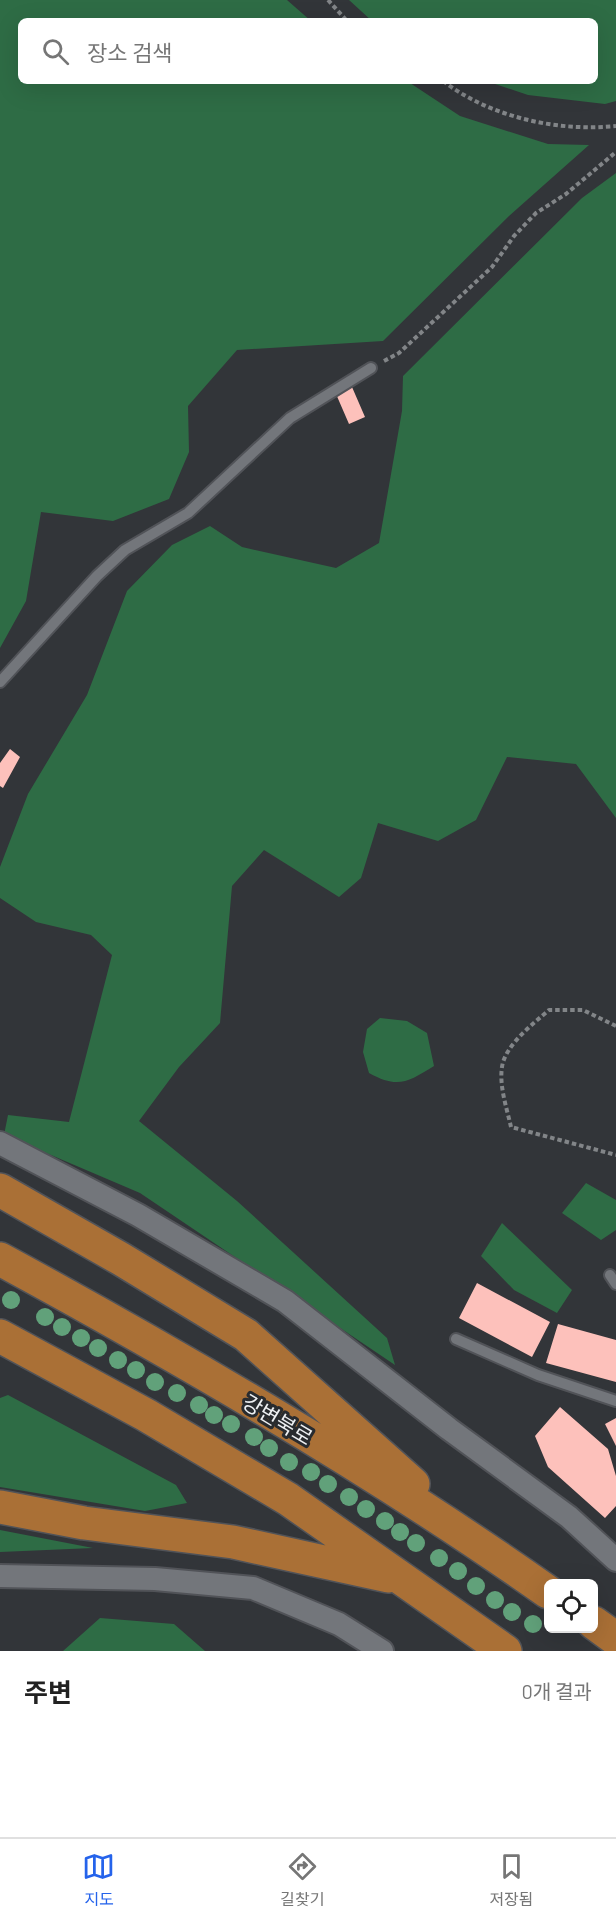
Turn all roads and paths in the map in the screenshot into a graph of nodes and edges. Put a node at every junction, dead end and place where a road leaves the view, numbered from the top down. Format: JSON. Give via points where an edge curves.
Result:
{"nodes":[{"id":1,"x":328,"y":0,"type":"edge"},
{"id":2,"x":344,"y":18,"type":"edge"},
{"id":3,"x":446,"y":84,"type":"edge"},
{"id":4,"x":616,"y":126,"type":"edge"},
{"id":5,"x":616,"y":152,"type":"edge"},
{"id":6,"x":371,"y":368,"type":"joint"},
{"id":7,"x":0,"y":682,"type":"edge"},
{"id":8,"x":616,"y":1026,"type":"edge"},
{"id":9,"x":0,"y":1143,"type":"edge"},
{"id":10,"x":616,"y":1155,"type":"edge"},
{"id":11,"x":0,"y":1190,"type":"edge"},
{"id":12,"x":0,"y":1259,"type":"edge"},
{"id":13,"x":0,"y":1335,"type":"edge"},
{"id":14,"x":456,"y":1339,"type":"dead end"},
{"id":15,"x":616,"y":1401,"type":"edge"},
{"id":16,"x":0,"y":1507,"type":"edge"},
{"id":17,"x":482,"y":1545,"type":"junction"},
{"id":18,"x":616,"y":1560,"type":"edge"},
{"id":19,"x":0,"y":1576,"type":"edge"},
{"id":20,"x":402,"y":1579,"type":"junction"},
{"id":21,"x":544,"y":1588,"type":"edge"},
{"id":22,"x":598,"y":1626,"type":"edge"},
{"id":23,"x":616,"y":1639,"type":"edge"},
{"id":24,"x":381,"y":1651,"type":"edge"},
{"id":25,"x":505,"y":1651,"type":"edge"}],
"edges":[{"from":1,"to":2,"type":"path"},
{"from":3,"to":4,"type":"path","via":[[467,99],[526,119],[585,129]]},
{"from":5,"to":6,"type":"path","via":[[566,194],[536,213],[492,267],[399,353]]},
{"from":6,"to":7,"type":"lane","via":[[291,418],[188,513],[125,550]]},
{"from":8,"to":10,"type":"path","via":[[583,1010],[549,1010],[519,1036],[502,1066],[511,1127]]},
{"from":9,"to":18,"type":"street","via":[[138,1215],[285,1301],[569,1517]]},
{"from":11,"to":17,"type":"highway","via":[[246,1335]]},
{"from":12,"to":17,"type":"highway","name":"강변북로","via":[[186,1363]]},
{"from":13,"to":20,"type":"highway","via":[[288,1498]]},
{"from":14,"to":15,"type":"lane","via":[[538,1375]]},
{"from":16,"to":20,"type":"highway","via":[[84,1523],[233,1542]]},
{"from":17,"to":21,"type":"highway","name":"강변북로"},
{"from":19,"to":24,"type":"street","via":[[155,1579],[253,1588],[339,1624]]},
{"from":20,"to":25,"type":"highway"},
{"from":22,"to":23,"type":"highway"}]}
